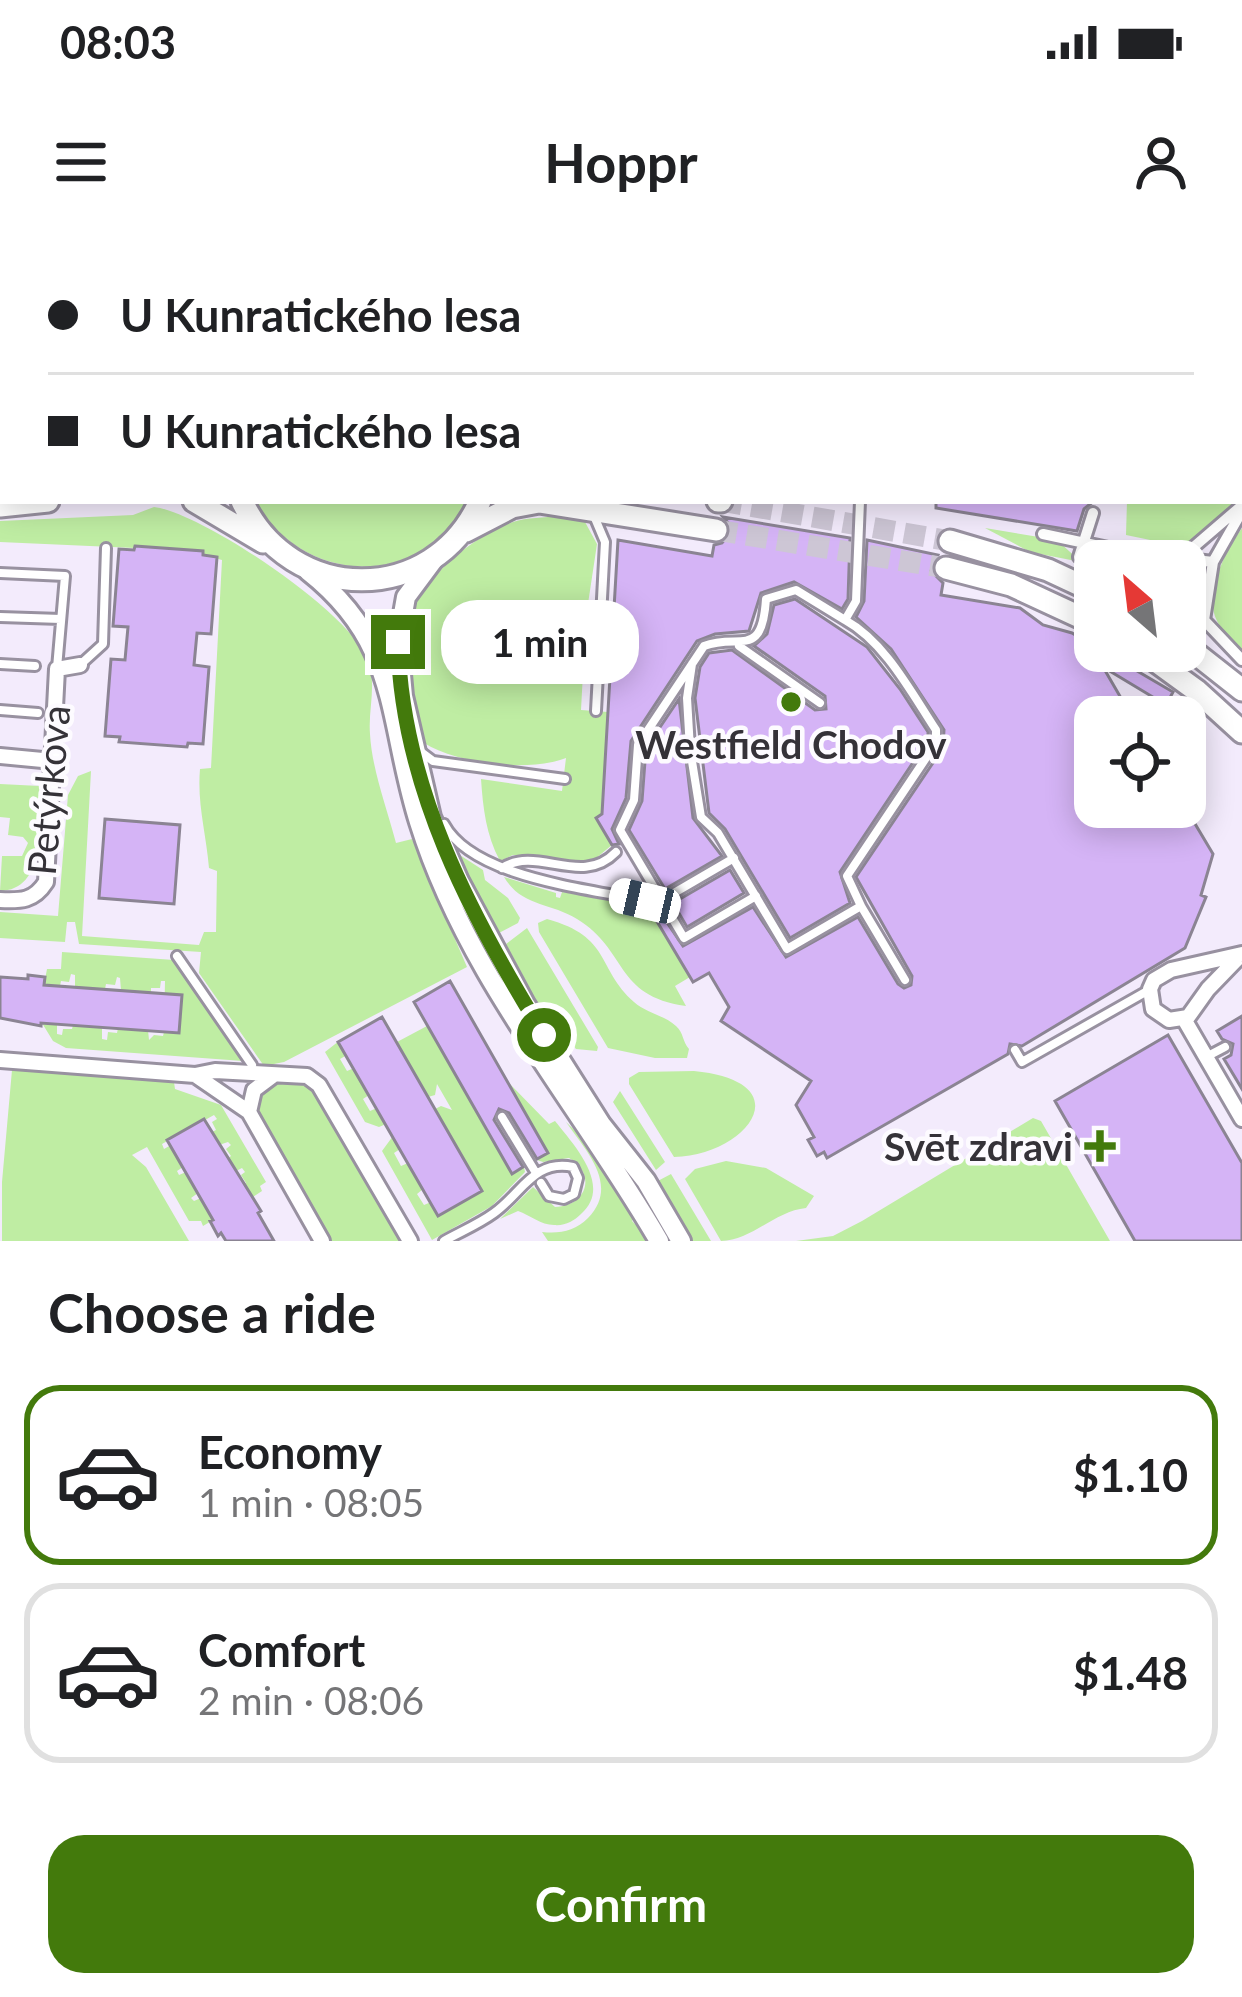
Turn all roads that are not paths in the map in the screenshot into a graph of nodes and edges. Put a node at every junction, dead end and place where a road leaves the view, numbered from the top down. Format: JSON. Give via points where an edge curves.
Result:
{"nodes":[{"id":1,"x":199,"y":504,"type":"edge"},
{"id":2,"x":244,"y":504,"type":"edge"},
{"id":3,"x":478,"y":504,"type":"edge"},
{"id":4,"x":528,"y":504,"type":"edge"},
{"id":5,"x":557,"y":504,"type":"edge"},
{"id":6,"x":860,"y":504,"type":"edge"},
{"id":7,"x":592,"y":508,"type":"junction"},
{"id":8,"x":1242,"y":508,"type":"edge"},
{"id":9,"x":1093,"y":514,"type":"dead end"},
{"id":10,"x":716,"y":530,"type":"tunnel mouth"},
{"id":11,"x":1043,"y":533,"type":"dead end"},
{"id":12,"x":1075,"y":540,"type":"edge"},
{"id":13,"x":1085,"y":540,"type":"edge"},
{"id":14,"x":1203,"y":540,"type":"edge"},
{"id":15,"x":950,"y":541,"type":"tunnel mouth"},
{"id":16,"x":447,"y":547,"type":"junction"},
{"id":17,"x":106,"y":548,"type":"dead end"},
{"id":18,"x":1206,"y":561,"type":"edge"},
{"id":19,"x":294,"y":562,"type":"junction"},
{"id":20,"x":1213,"y":562,"type":"junction"},
{"id":21,"x":946,"y":568,"type":"tunnel mouth"},
{"id":22,"x":0,"y":573,"type":"edge"},
{"id":23,"x":1074,"y":582,"type":"edge"},
{"id":24,"x":1206,"y":587,"type":"edge"},
{"id":25,"x":1074,"y":614,"type":"edge"},
{"id":26,"x":0,"y":617,"type":"edge"},
{"id":27,"x":61,"y":619,"type":"junction"},
{"id":28,"x":845,"y":620,"type":"junction"},
{"id":29,"x":1206,"y":638,"type":"edge"},
{"id":30,"x":738,"y":645,"type":"junction"},
{"id":31,"x":1206,"y":645,"type":"edge"},
{"id":32,"x":1242,"y":660,"type":"edge"},
{"id":33,"x":0,"y":664,"type":"edge"},
{"id":34,"x":692,"y":664,"type":"junction"},
{"id":35,"x":80,"y":665,"type":"joint"},
{"id":36,"x":35,"y":666,"type":"dead end"},
{"id":37,"x":57,"y":669,"type":"junction"},
{"id":38,"x":1171,"y":672,"type":"edge"},
{"id":39,"x":1242,"y":690,"type":"edge"},
{"id":40,"x":820,"y":703,"type":"dead end"},
{"id":41,"x":0,"y":710,"type":"edge"},
{"id":42,"x":596,"y":711,"type":"dead end"},
{"id":43,"x":38,"y":713,"type":"dead end"},
{"id":44,"x":1242,"y":732,"type":"edge"},
{"id":45,"x":413,"y":738,"type":"junction"},
{"id":46,"x":0,"y":755,"type":"edge"},
{"id":47,"x":53,"y":760,"type":"junction"},
{"id":48,"x":566,"y":779,"type":"dead end"},
{"id":49,"x":616,"y":852,"type":"dead end"},
{"id":50,"x":734,"y":858,"type":"junction"},
{"id":51,"x":502,"y":868,"type":"junction"},
{"id":52,"x":756,"y":896,"type":"junction"},
{"id":53,"x":0,"y":900,"type":"edge"},
{"id":54,"x":662,"y":900,"type":"junction"},
{"id":55,"x":645,"y":901,"type":"dead end"},
{"id":56,"x":860,"y":906,"type":"junction"},
{"id":57,"x":1241,"y":955,"type":"edge"},
{"id":58,"x":177,"y":956,"type":"dead end"},
{"id":59,"x":1181,"y":970,"type":"junction"},
{"id":60,"x":905,"y":980,"type":"dead end"},
{"id":61,"x":1150,"y":989,"type":"junction"},
{"id":62,"x":1200,"y":1001,"type":"junction"},
{"id":63,"x":1184,"y":1019,"type":"junction"},
{"id":64,"x":1225,"y":1047,"type":"dead end"},
{"id":65,"x":1015,"y":1050,"type":"dead end"},
{"id":66,"x":1206,"y":1058,"type":"junction"},
{"id":67,"x":0,"y":1060,"type":"edge"},
{"id":68,"x":252,"y":1066,"type":"dead end"},
{"id":69,"x":195,"y":1075,"type":"junction"},
{"id":70,"x":274,"y":1075,"type":"junction"},
{"id":71,"x":1239,"y":1108,"type":"edge"},
{"id":72,"x":249,"y":1112,"type":"junction"},
{"id":73,"x":502,"y":1117,"type":"dead end"},
{"id":74,"x":536,"y":1173,"type":"junction"},
{"id":75,"x":542,"y":1184,"type":"dead end"},
{"id":76,"x":322,"y":1241,"type":"edge"},
{"id":77,"x":410,"y":1241,"type":"edge"},
{"id":78,"x":444,"y":1241,"type":"edge"},
{"id":79,"x":659,"y":1241,"type":"edge"},
{"id":80,"x":681,"y":1241,"type":"edge"}],
"edges":[{"from":1,"to":19,"type":"main road"},
{"from":2,"to":19,"type":"main road"},
{"from":3,"to":16,"type":"main road"},
{"from":4,"to":16,"type":"main road"},
{"from":5,"to":7,"type":"main road"},
{"from":6,"to":28,"type":"lane","via":[[856,601]]},
{"from":7,"to":10,"type":"main road"},
{"from":7,"to":42,"type":"lane","via":[[605,542]]},
{"from":8,"to":14,"type":"street"},
{"from":8,"to":20,"type":"street"},
{"from":9,"to":13,"type":"street"},
{"from":11,"to":12,"type":"street"},
{"from":15,"to":23,"type":"main road"},
{"from":16,"to":19,"type":"main road","via":[[415,569],[370,580],[335,578]]},
{"from":16,"to":45,"type":"street","via":[[412,586],[400,617],[400,676]]},
{"from":17,"to":35,"type":"lane","via":[[103,644]]},
{"from":18,"to":20,"type":"street"},
{"from":19,"to":79,"type":"street","via":[[369,637],[444,886],[513,1014]]},
{"from":20,"to":24,"type":"street"},
{"from":21,"to":25,"type":"main road","via":[[1011,585]]},
{"from":22,"to":27,"type":"lane","via":[[65,576]]},
{"from":26,"to":27,"type":"lane"},
{"from":27,"to":37,"type":"lane"},
{"from":28,"to":30,"type":"lane","via":[[796,590],[766,599],[764,622]]},
{"from":28,"to":56,"type":"lane","via":[[871,639],[936,730],[936,743],[847,877]]},
{"from":29,"to":32,"type":"street"},
{"from":30,"to":34,"type":"lane","via":[[707,644]]},
{"from":30,"to":40,"type":"lane"},
{"from":31,"to":39,"type":"main road"},
{"from":33,"to":36,"type":"lane"},
{"from":34,"to":50,"type":"lane","via":[[687,698],[701,817]]},
{"from":34,"to":54,"type":"lane","via":[[638,745],[634,800],[620,826]]},
{"from":35,"to":37,"type":"street","name":"Petýrkova"},
{"from":37,"to":47,"type":"street","name":"Petýrkova"},
{"from":38,"to":44,"type":"main road"},
{"from":41,"to":43,"type":"lane"},
{"from":45,"to":48,"type":"lane","via":[[433,761]]},
{"from":45,"to":51,"type":"lane","via":[[452,837]]},
{"from":45,"to":80,"type":"street","via":[[437,833],[493,944],[563,1066]]},
{"from":46,"to":47,"type":"street"},
{"from":47,"to":53,"type":"street","name":"Petýrkova","via":[[46,882],[26,900]]},
{"from":49,"to":51,"type":"lane","via":[[584,868],[523,860]]},
{"from":50,"to":52,"type":"lane"},
{"from":50,"to":54,"type":"lane"},
{"from":51,"to":55,"type":"lane"},
{"from":52,"to":54,"type":"lane","via":[[684,938]]},
{"from":52,"to":56,"type":"lane","via":[[787,949]]},
{"from":56,"to":60,"type":"lane"},
{"from":57,"to":59,"type":"street"},
{"from":57,"to":62,"type":"street"},
{"from":58,"to":68,"type":"lane"},
{"from":59,"to":61,"type":"street","via":[[1162,974]]},
{"from":59,"to":62,"type":"street","via":[[1196,982]]},
{"from":61,"to":63,"type":"street","via":[[1160,1016]]},
{"from":61,"to":65,"type":"lane","via":[[1022,1062]]},
{"from":62,"to":63,"type":"street"},
{"from":63,"to":66,"type":"street"},
{"from":64,"to":66,"type":"lane"},
{"from":66,"to":71,"type":"street"},
{"from":67,"to":69,"type":"street"},
{"from":69,"to":70,"type":"street"},
{"from":69,"to":72,"type":"street"},
{"from":70,"to":72,"type":"street","via":[[254,1090]]},
{"from":70,"to":77,"type":"street","via":[[307,1076],[319,1085]]},
{"from":72,"to":76,"type":"street"},
{"from":73,"to":74,"type":"lane"},
{"from":74,"to":75,"type":"lane","via":[[554,1164],[573,1167],[578,1178],[564,1199]]},
{"from":74,"to":78,"type":"lane","via":[[495,1213]]}]}
